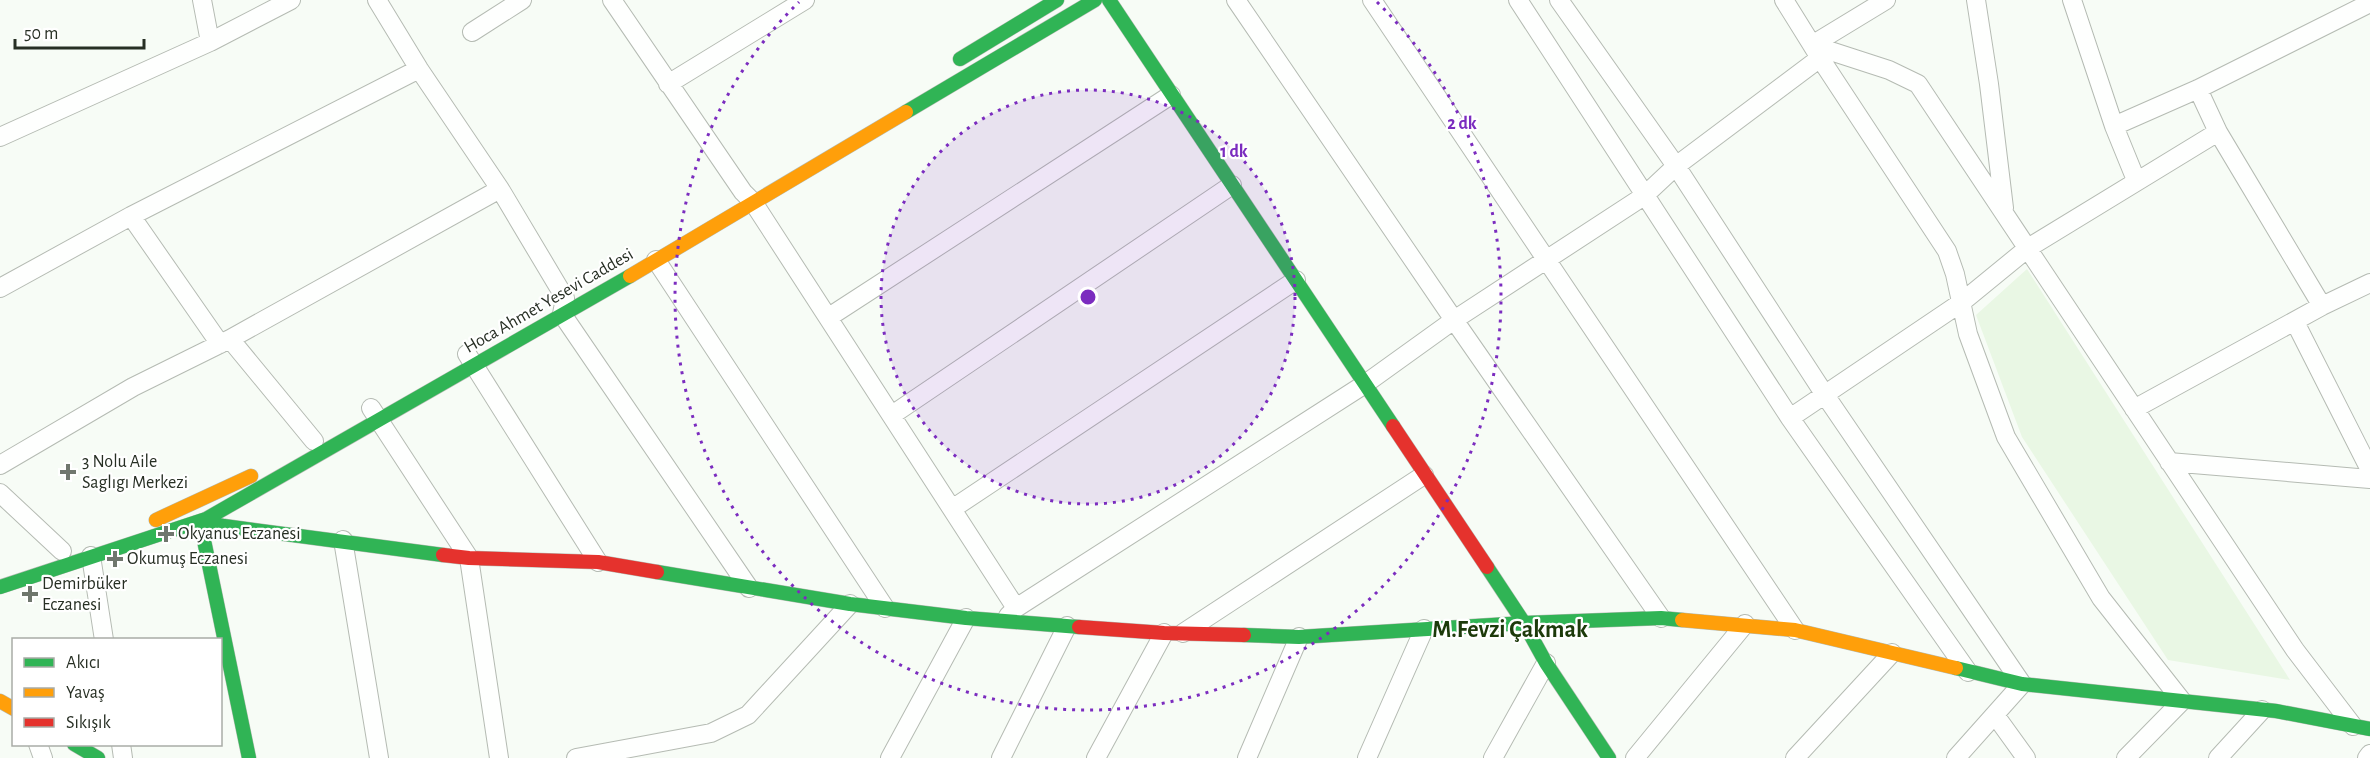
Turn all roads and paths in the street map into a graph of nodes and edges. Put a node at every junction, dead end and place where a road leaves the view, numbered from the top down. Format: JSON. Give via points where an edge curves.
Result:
{"nodes":[{"id":1,"x":202,"y":0,"type":"edge"},
{"id":2,"x":291,"y":0,"type":"edge"},
{"id":3,"x":377,"y":0,"type":"edge"},
{"id":4,"x":612,"y":0,"type":"edge"},
{"id":5,"x":805,"y":0,"type":"edge"},
{"id":6,"x":1057,"y":0,"type":"edge"},
{"id":7,"x":1095,"y":0,"type":"edge"},
{"id":8,"x":1109,"y":0,"type":"edge"},
{"id":9,"x":1236,"y":0,"type":"edge"},
{"id":10,"x":1372,"y":0,"type":"edge"},
{"id":11,"x":1518,"y":0,"type":"edge"},
{"id":12,"x":1559,"y":0,"type":"edge"},
{"id":13,"x":1784,"y":0,"type":"edge"},
{"id":14,"x":1886,"y":0,"type":"edge"},
{"id":15,"x":1976,"y":0,"type":"edge"},
{"id":16,"x":2072,"y":0,"type":"edge"},
{"id":17,"x":512,"y":3,"type":"edge"},
{"id":18,"x":2370,"y":3,"type":"edge"},
{"id":19,"x":1858,"y":6,"type":"edge"},
{"id":20,"x":472,"y":32,"type":"dead end"},
{"id":21,"x":210,"y":42,"type":"junction"},
{"id":22,"x":1816,"y":51,"type":"junction"},
{"id":23,"x":946,"y":68,"type":"dead end"},
{"id":24,"x":419,"y":69,"type":"junction"},
{"id":25,"x":668,"y":84,"type":"junction"},
{"id":26,"x":2198,"y":90,"type":"junction"},
{"id":27,"x":1171,"y":95,"type":"junction"},
{"id":28,"x":2114,"y":126,"type":"junction"},
{"id":29,"x":2218,"y":132,"type":"junction"},
{"id":30,"x":0,"y":137,"type":"edge"},
{"id":31,"x":1676,"y":166,"type":"junction"},
{"id":32,"x":2136,"y":180,"type":"junction"},
{"id":33,"x":1232,"y":185,"type":"junction"},
{"id":34,"x":500,"y":189,"type":"junction"},
{"id":35,"x":750,"y":194,"type":"junction"},
{"id":36,"x":1644,"y":196,"type":"junction"},
{"id":37,"x":2004,"y":213,"type":"junction"},
{"id":38,"x":131,"y":216,"type":"junction"},
{"id":39,"x":2028,"y":248,"type":"junction"},
{"id":40,"x":1547,"y":259,"type":"junction"},
{"id":41,"x":656,"y":260,"type":"junction"},
{"id":42,"x":1296,"y":280,"type":"junction"},
{"id":43,"x":2370,"y":284,"type":"edge"},
{"id":44,"x":0,"y":288,"type":"edge"},
{"id":45,"x":1962,"y":302,"type":"junction"},
{"id":46,"x":564,"y":306,"type":"junction"},
{"id":47,"x":2322,"y":306,"type":"junction"},
{"id":48,"x":829,"y":316,"type":"junction"},
{"id":49,"x":1454,"y":320,"type":"junction"},
{"id":50,"x":2295,"y":322,"type":"junction"},
{"id":51,"x":225,"y":342,"type":"junction"},
{"id":52,"x":471,"y":359,"type":"junction"},
{"id":53,"x":1365,"y":384,"type":"junction"},
{"id":54,"x":1825,"y":394,"type":"junction"},
{"id":55,"x":2134,"y":409,"type":"junction"},
{"id":56,"x":370,"y":414,"type":"junction"},
{"id":57,"x":892,"y":415,"type":"junction"},
{"id":58,"x":1790,"y":418,"type":"junction"},
{"id":59,"x":319,"y":438,"type":"joint"},
{"id":60,"x":2169,"y":462,"type":"junction"},
{"id":61,"x":0,"y":465,"type":"edge"},
{"id":62,"x":2370,"y":471,"type":"edge"},
{"id":63,"x":1424,"y":475,"type":"junction"},
{"id":64,"x":2370,"y":479,"type":"edge"},
{"id":65,"x":0,"y":493,"type":"edge"},
{"id":66,"x":952,"y":509,"type":"junction"},
{"id":67,"x":200,"y":521,"type":"junction"},
{"id":68,"x":145,"y":523,"type":"dead end"},
{"id":69,"x":344,"y":540,"type":"junction"},
{"id":70,"x":75,"y":549,"type":"junction"},
{"id":71,"x":469,"y":558,"type":"junction"},
{"id":72,"x":598,"y":562,"type":"junction"},
{"id":73,"x":0,"y":587,"type":"edge"},
{"id":74,"x":749,"y":588,"type":"junction"},
{"id":75,"x":850,"y":604,"type":"junction"},
{"id":76,"x":885,"y":608,"type":"junction"},
{"id":77,"x":1016,"y":608,"type":"junction"},
{"id":78,"x":966,"y":618,"type":"junction"},
{"id":79,"x":1661,"y":618,"type":"junction"},
{"id":80,"x":1002,"y":621,"type":"junction"},
{"id":81,"x":1524,"y":623,"type":"junction"},
{"id":82,"x":1745,"y":624,"type":"junction"},
{"id":83,"x":1066,"y":626,"type":"junction"},
{"id":84,"x":1424,"y":629,"type":"junction"},
{"id":85,"x":1795,"y":630,"type":"junction"},
{"id":86,"x":1164,"y":633,"type":"junction"},
{"id":87,"x":1184,"y":633,"type":"junction"},
{"id":88,"x":1299,"y":637,"type":"junction"},
{"id":89,"x":104,"y":638,"type":"edge"},
{"id":90,"x":1892,"y":653,"type":"junction"},
{"id":91,"x":1546,"y":663,"type":"junction"},
{"id":92,"x":1968,"y":672,"type":"junction"},
{"id":93,"x":2022,"y":684,"type":"junction"},
{"id":94,"x":2182,"y":701,"type":"junction"},
{"id":95,"x":2262,"y":710,"type":"junction"},
{"id":96,"x":1995,"y":715,"type":"junction"},
{"id":97,"x":2361,"y":728,"type":"edge"},
{"id":98,"x":77,"y":746,"type":"edge"},
{"id":99,"x":2370,"y":754,"type":"edge"},
{"id":100,"x":98,"y":758,"type":"edge"},
{"id":101,"x":249,"y":758,"type":"edge"},
{"id":102,"x":379,"y":758,"type":"edge"},
{"id":103,"x":499,"y":758,"type":"edge"},
{"id":104,"x":576,"y":758,"type":"edge"},
{"id":105,"x":890,"y":758,"type":"edge"},
{"id":106,"x":1001,"y":758,"type":"edge"},
{"id":107,"x":1096,"y":758,"type":"edge"},
{"id":108,"x":1247,"y":758,"type":"edge"},
{"id":109,"x":1367,"y":758,"type":"edge"},
{"id":110,"x":1493,"y":758,"type":"edge"},
{"id":111,"x":1609,"y":758,"type":"edge"},
{"id":112,"x":1635,"y":758,"type":"edge"},
{"id":113,"x":1795,"y":758,"type":"edge"},
{"id":114,"x":1956,"y":758,"type":"edge"},
{"id":115,"x":2026,"y":758,"type":"edge"},
{"id":116,"x":2126,"y":758,"type":"edge"},
{"id":117,"x":2218,"y":758,"type":"edge"},
{"id":118,"x":2367,"y":758,"type":"edge"}],
"edges":[{"from":1,"to":21,"type":"street"},
{"from":2,"to":21,"type":"street"},
{"from":3,"to":24,"type":"street"},
{"from":4,"to":25,"type":"street"},
{"from":5,"to":25,"type":"street"},
{"from":6,"to":23,"type":"street"},
{"from":7,"to":35,"type":"street","name":"Hoca Ahmet Yesevi Caddesi"},
{"from":8,"to":27,"type":"street"},
{"from":9,"to":49,"type":"street"},
{"from":10,"to":40,"type":"street"},
{"from":11,"to":36,"type":"street"},
{"from":12,"to":31,"type":"street"},
{"from":13,"to":22,"type":"street"},
{"from":14,"to":19,"type":"street"},
{"from":15,"to":37,"type":"street"},
{"from":16,"to":28,"type":"street"},
{"from":17,"to":20,"type":"street"},
{"from":18,"to":26,"type":"street"},
{"from":19,"to":22,"type":"street"},
{"from":21,"to":30,"type":"street"},
{"from":22,"to":31,"type":"street"},
{"from":22,"to":37,"type":"street","via":[[1889,70],[1918,84]]},
{"from":22,"to":45,"type":"street","via":[[1947,251]]},
{"from":24,"to":34,"type":"street"},
{"from":24,"to":38,"type":"street"},
{"from":25,"to":35,"type":"street"},
{"from":26,"to":28,"type":"street"},
{"from":26,"to":29,"type":"street"},
{"from":27,"to":33,"type":"street"},
{"from":27,"to":48,"type":"street"},
{"from":28,"to":32,"type":"street"},
{"from":29,"to":32,"type":"street"},
{"from":29,"to":47,"type":"street"},
{"from":31,"to":36,"type":"street"},
{"from":31,"to":54,"type":"street"},
{"from":32,"to":39,"type":"street"},
{"from":33,"to":42,"type":"street"},
{"from":33,"to":57,"type":"street"},
{"from":34,"to":46,"type":"street"},
{"from":34,"to":51,"type":"street"},
{"from":35,"to":41,"type":"street","name":"Hoca Ahmet Yesevi Caddesi"},
{"from":35,"to":46,"type":"street","name":"Hoca Ahmet Yesevi Caddesi","via":[[681,232]]},
{"from":35,"to":48,"type":"street"},
{"from":36,"to":40,"type":"street"},
{"from":36,"to":58,"type":"street"},
{"from":37,"to":39,"type":"street"},
{"from":38,"to":44,"type":"street"},
{"from":38,"to":51,"type":"street"},
{"from":39,"to":45,"type":"street"},
{"from":39,"to":55,"type":"street"},
{"from":40,"to":49,"type":"street"},
{"from":40,"to":85,"type":"street"},
{"from":41,"to":46,"type":"street","name":"Hoca Ahmet Yesevi Caddesi"},
{"from":41,"to":76,"type":"street"},
{"from":42,"to":53,"type":"street"},
{"from":42,"to":66,"type":"street"},
{"from":43,"to":47,"type":"street"},
{"from":45,"to":54,"type":"street"},
{"from":45,"to":94,"type":"street","via":[[1968,334],[2006,437],[2101,598]]},
{"from":46,"to":52,"type":"street","name":"Hoca Ahmet Yesevi Caddesi"},
{"from":46,"to":74,"type":"street"},
{"from":47,"to":50,"type":"street"},
{"from":48,"to":57,"type":"street"},
{"from":49,"to":53,"type":"street"},
{"from":49,"to":79,"type":"street"},
{"from":50,"to":55,"type":"street"},
{"from":50,"to":62,"type":"street"},
{"from":51,"to":59,"type":"street"},
{"from":51,"to":61,"type":"street","via":[[133,387]]},
{"from":52,"to":56,"type":"street","name":"Hoca Ahmet Yesevi Caddesi"},
{"from":52,"to":72,"type":"street"},
{"from":53,"to":63,"type":"street"},
{"from":53,"to":77,"type":"street"},
{"from":54,"to":58,"type":"street"},
{"from":54,"to":93,"type":"street"},
{"from":55,"to":60,"type":"street"},
{"from":56,"to":67,"type":"street","name":"Hoca Ahmet Yesevi Caddesi"},
{"from":56,"to":71,"type":"street"},
{"from":57,"to":66,"type":"street"},
{"from":58,"to":92,"type":"street"},
{"from":59,"to":68,"type":"street","via":[[266,468]]},
{"from":60,"to":64,"type":"street"},
{"from":60,"to":97,"type":"street","via":[[2295,650]]},
{"from":63,"to":81,"type":"street"},
{"from":63,"to":87,"type":"street"},
{"from":65,"to":70,"type":"street"},
{"from":66,"to":77,"type":"street"},
{"from":67,"to":69,"type":"street"},
{"from":67,"to":70,"type":"street","name":"Hoca Ahmet Yesevi Caddesi"},
{"from":67,"to":101,"type":"street"},
{"from":69,"to":71,"type":"street"},
{"from":69,"to":102,"type":"street"},
{"from":70,"to":73,"type":"street","name":"Hoca Ahmet Yesevi Caddesi"},
{"from":70,"to":89,"type":"street"},
{"from":71,"to":72,"type":"street"},
{"from":71,"to":103,"type":"street"},
{"from":72,"to":74,"type":"street"},
{"from":74,"to":75,"type":"street"},
{"from":75,"to":76,"type":"street"},
{"from":75,"to":104,"type":"street","via":[[748,716],[711,733]]},
{"from":76,"to":78,"type":"street"},
{"from":77,"to":80,"type":"street"},
{"from":78,"to":80,"type":"street"},
{"from":78,"to":105,"type":"street"},
{"from":79,"to":81,"type":"street"},
{"from":79,"to":82,"type":"street"},
{"from":80,"to":83,"type":"street"},
{"from":81,"to":84,"type":"street"},
{"from":81,"to":91,"type":"street"},
{"from":82,"to":85,"type":"street"},
{"from":82,"to":112,"type":"street"},
{"from":83,"to":86,"type":"street"},
{"from":83,"to":106,"type":"street"},
{"from":84,"to":88,"type":"street"},
{"from":84,"to":109,"type":"street"},
{"from":85,"to":90,"type":"street"},
{"from":86,"to":87,"type":"street"},
{"from":86,"to":107,"type":"street"},
{"from":87,"to":88,"type":"street"},
{"from":88,"to":108,"type":"street"},
{"from":90,"to":92,"type":"street"},
{"from":90,"to":113,"type":"street"},
{"from":91,"to":110,"type":"street"},
{"from":91,"to":111,"type":"street"},
{"from":92,"to":93,"type":"street"},
{"from":93,"to":94,"type":"street"},
{"from":93,"to":96,"type":"street"},
{"from":94,"to":95,"type":"street"},
{"from":94,"to":116,"type":"street"},
{"from":95,"to":97,"type":"street"},
{"from":95,"to":117,"type":"street"},
{"from":96,"to":114,"type":"street"},
{"from":96,"to":115,"type":"street"},
{"from":98,"to":100,"type":"street"},
{"from":99,"to":118,"type":"street"}]}
